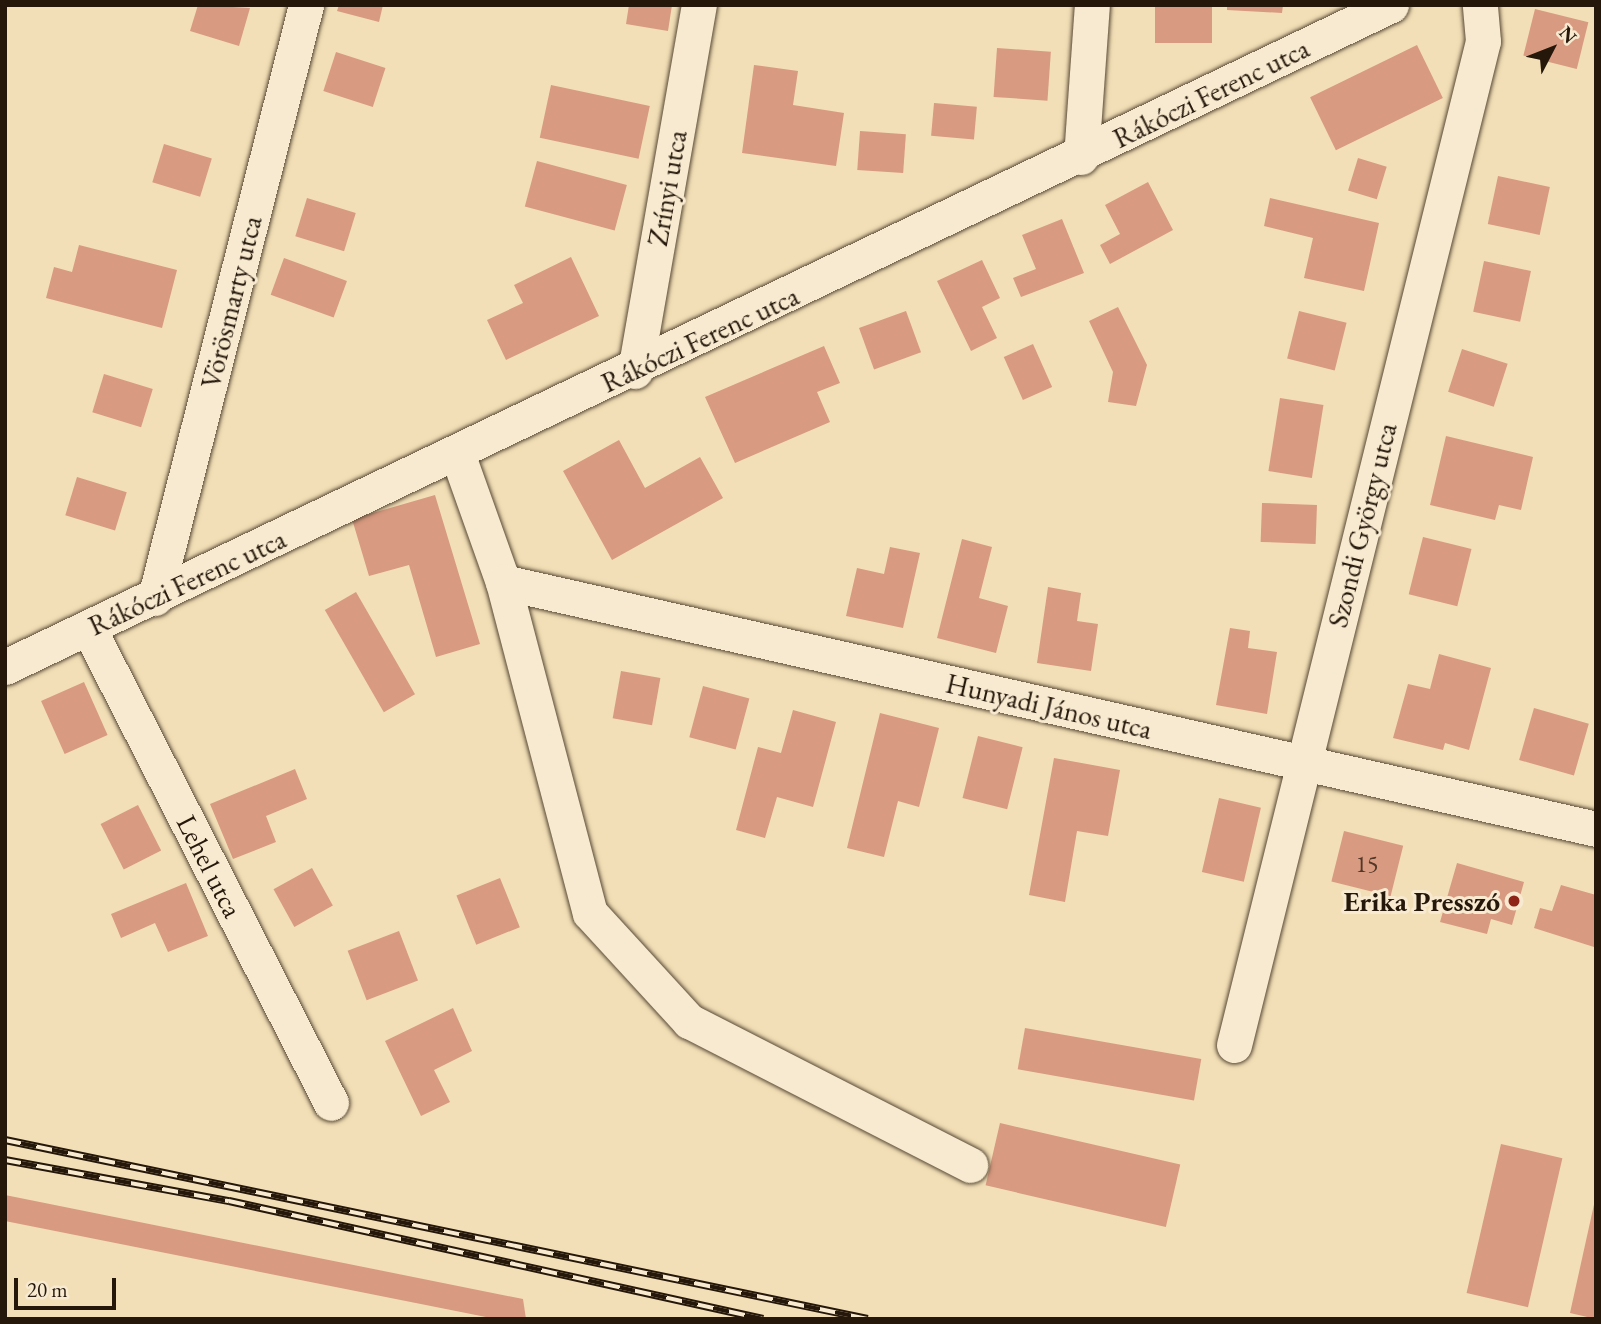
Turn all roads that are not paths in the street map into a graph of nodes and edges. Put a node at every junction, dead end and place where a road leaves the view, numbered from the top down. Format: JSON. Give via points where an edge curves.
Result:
{"nodes":[{"id":1,"x":306,"y":5,"type":"edge"},
{"id":2,"x":699,"y":5,"type":"edge"},
{"id":3,"x":1092,"y":5,"type":"edge"},
{"id":4,"x":1391,"y":5,"type":"edge"},
{"id":5,"x":1480,"y":5,"type":"edge"},
{"id":6,"x":1081,"y":157,"type":"junction"},
{"id":7,"x":635,"y":371,"type":"junction"},
{"id":8,"x":457,"y":453,"type":"junction"},
{"id":9,"x":503,"y":582,"type":"junction"},
{"id":10,"x":155,"y":598,"type":"junction"},
{"id":11,"x":89,"y":629,"type":"junction"},
{"id":12,"x":5,"y":667,"type":"edge"},
{"id":13,"x":1302,"y":763,"type":"junction"},
{"id":14,"x":1596,"y":829,"type":"edge"},
{"id":15,"x":1234,"y":1045,"type":"dead end"},
{"id":16,"x":331,"y":1103,"type":"dead end"},
{"id":17,"x":970,"y":1165,"type":"dead end"}],
"edges":[{"from":1,"to":10,"type":"street","name":"Vörösmarty utca"},
{"from":2,"to":7,"type":"street","name":"Zrínyi utca"},
{"from":3,"to":6,"type":"street"},
{"from":4,"to":6,"type":"street","name":"Rákóczi Ferenc utca"},
{"from":5,"to":13,"type":"street","name":"Szondi György utca","via":[[1483,41]]},
{"from":6,"to":7,"type":"street","name":"Rákóczi Ferenc utca"},
{"from":7,"to":8,"type":"street","name":"Rákóczi Ferenc utca"},
{"from":8,"to":9,"type":"street"},
{"from":8,"to":10,"type":"street","name":"Rákóczi Ferenc utca"},
{"from":9,"to":13,"type":"street","name":"Hunyadi János utca"},
{"from":9,"to":17,"type":"street","via":[[590,913],[689,1021]]},
{"from":10,"to":11,"type":"street","name":"Rákóczi Ferenc utca"},
{"from":11,"to":12,"type":"street","name":"Rákóczi Ferenc utca"},
{"from":11,"to":16,"type":"street","name":"Lehel utca"},
{"from":13,"to":14,"type":"street","name":"Hunyadi János utca"},
{"from":13,"to":15,"type":"street","name":"Szondi György utca"}]}
